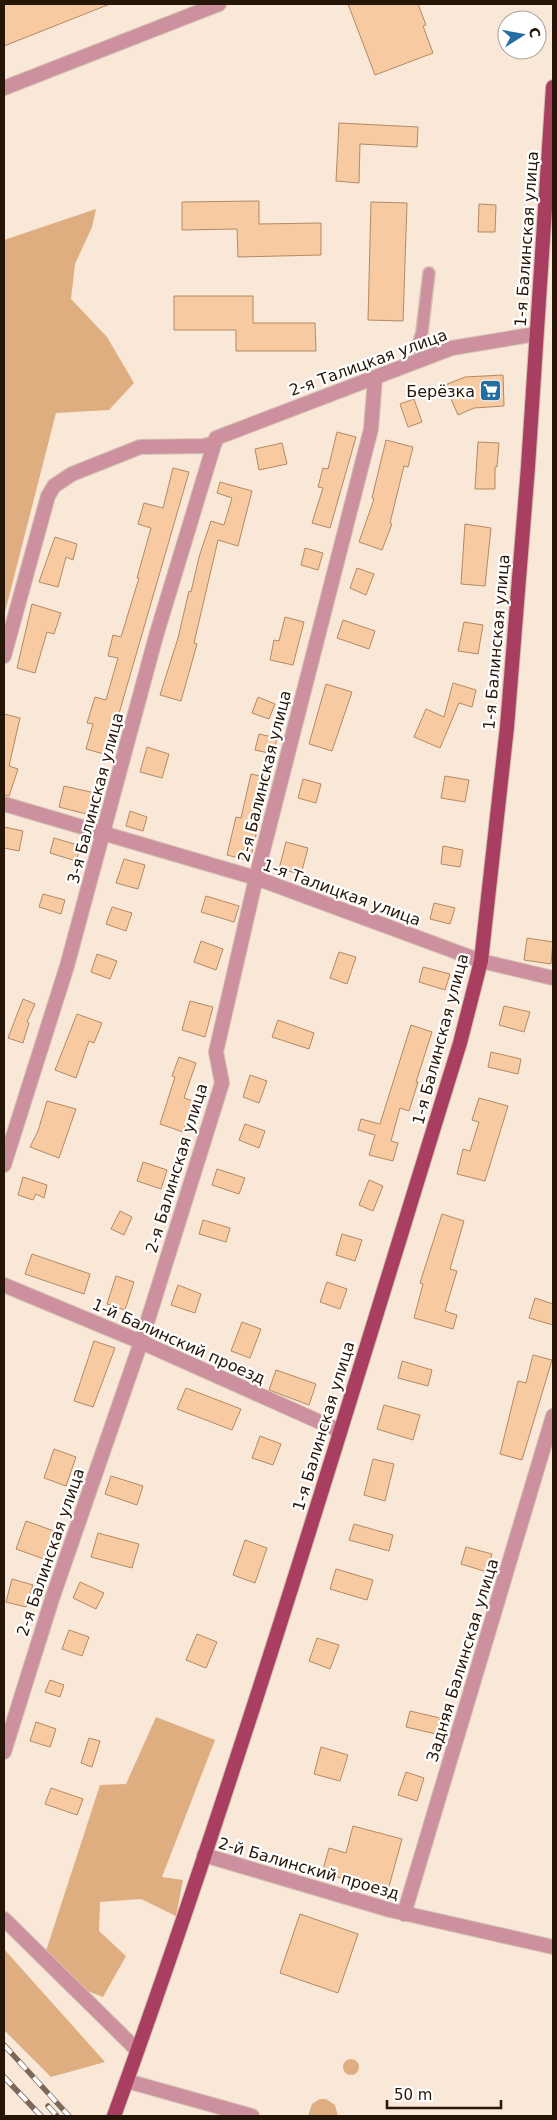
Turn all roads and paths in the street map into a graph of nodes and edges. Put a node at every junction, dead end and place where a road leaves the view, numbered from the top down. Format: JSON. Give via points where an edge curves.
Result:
{"nodes":[{"id":1,"x":219,"y":4,"type":"edge"},
{"id":2,"x":553,"y":87,"type":"edge"},
{"id":3,"x":4,"y":88,"type":"edge"},
{"id":4,"x":552,"y":144,"type":"edge"},
{"id":5,"x":429,"y":272,"type":"dead end"},
{"id":6,"x":536,"y":334,"type":"junction"},
{"id":7,"x":417,"y":348,"type":"dead end"},
{"id":8,"x":376,"y":378,"type":"junction"},
{"id":9,"x":216,"y":440,"type":"junction"},
{"id":10,"x":4,"y":656,"type":"edge"},
{"id":11,"x":4,"y":804,"type":"edge"},
{"id":12,"x":103,"y":834,"type":"junction"},
{"id":13,"x":256,"y":878,"type":"junction"},
{"id":14,"x":481,"y":961,"type":"junction"},
{"id":15,"x":553,"y":978,"type":"edge"},
{"id":16,"x":4,"y":1165,"type":"edge"},
{"id":17,"x":4,"y":1285,"type":"edge"},
{"id":18,"x":141,"y":1342,"type":"junction"},
{"id":19,"x":553,"y":1416,"type":"edge"},
{"id":20,"x":340,"y":1431,"type":"junction"},
{"id":21,"x":4,"y":1752,"type":"edge"},
{"id":22,"x":204,"y":1855,"type":"junction"},
{"id":23,"x":404,"y":1914,"type":"junction"},
{"id":24,"x":4,"y":1919,"type":"edge"},
{"id":25,"x":553,"y":1947,"type":"edge"},
{"id":26,"x":137,"y":2050,"type":"junction"},
{"id":27,"x":127,"y":2081,"type":"junction"},
{"id":28,"x":114,"y":2116,"type":"edge"},
{"id":29,"x":252,"y":2116,"type":"edge"}],
"edges":[{"from":1,"to":3,"type":"street"},
{"from":2,"to":4,"type":"main road","name":"1-я Балинская улица"},
{"from":4,"to":6,"type":"main road","name":"1-я Балинская улица"},
{"from":5,"to":7,"type":"street"},
{"from":6,"to":8,"type":"street","name":"2-я Талицкая улица","via":[[452,348]]},
{"from":6,"to":14,"type":"main road","name":"1-я Балинская улица","via":[[507,727]]},
{"from":8,"to":9,"type":"street","name":"2-я Талицкая улица"},
{"from":8,"to":13,"type":"street","name":"2-я Балинская улица","via":[[371,429]]},
{"from":9,"to":10,"type":"street","name":"2-я Талицкая улица","via":[[203,446],[140,447],[72,474],[54,486],[48,496]]},
{"from":9,"to":12,"type":"street","name":"3-я Балинская улица","via":[[156,636]]},
{"from":11,"to":12,"type":"street","name":"1-я Талицкая улица"},
{"from":12,"to":13,"type":"street","name":"1-я Талицкая улица"},
{"from":12,"to":16,"type":"street","name":"3-я Балинская улица","via":[[67,966]]},
{"from":13,"to":14,"type":"street","name":"1-я Талицкая улица"},
{"from":13,"to":18,"type":"street","name":"2-я Балинская улица","via":[[216,1052],[222,1083]]},
{"from":14,"to":15,"type":"street","name":"1-я Талицкая улица"},
{"from":14,"to":20,"type":"main road","name":"1-я Балинская улица","via":[[460,1043]]},
{"from":17,"to":18,"type":"street","name":"1-й Балинский проезд"},
{"from":18,"to":20,"type":"street","name":"1-й Балинский проезд"},
{"from":18,"to":21,"type":"street","name":"2-я Балинская улица","via":[[52,1599]]},
{"from":19,"to":23,"type":"street","name":"Задняя Балинская улица"},
{"from":20,"to":22,"type":"main road","name":"1-я Балинская улица","via":[[276,1639]]},
{"from":22,"to":23,"type":"street","name":"2-й Балинский проезд"},
{"from":22,"to":26,"type":"main road","name":"1-я Балинская улица"},
{"from":23,"to":25,"type":"street","name":"2-й Балинский проезд"},
{"from":24,"to":26,"type":"street"},
{"from":26,"to":27,"type":"main road","name":"1-я Балинская улица"},
{"from":27,"to":28,"type":"main road","name":"1-я Балинская улица"},
{"from":27,"to":29,"type":"street"}]}
